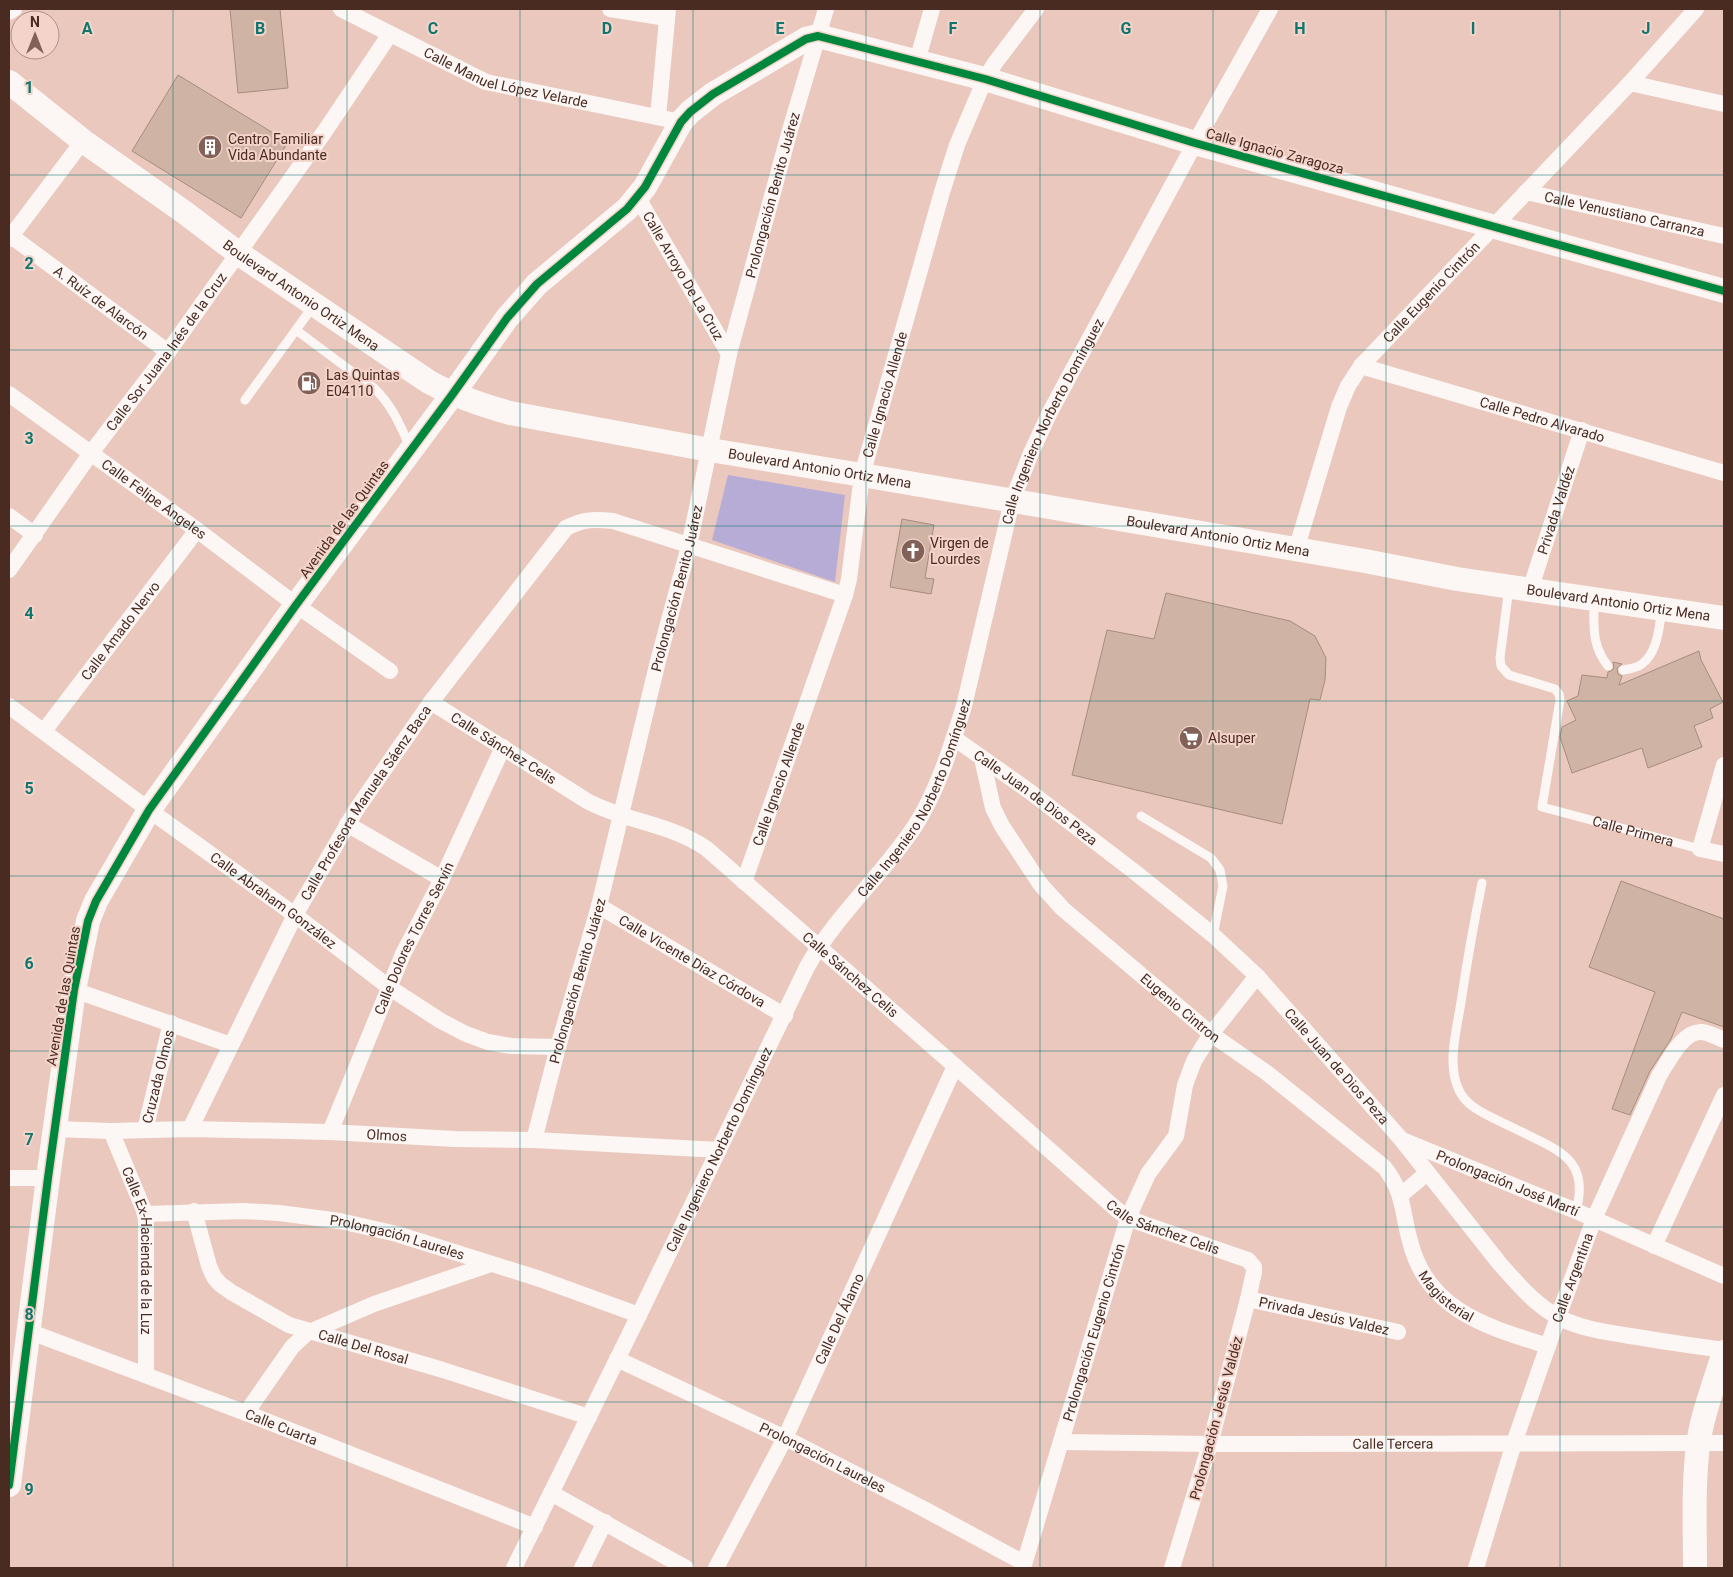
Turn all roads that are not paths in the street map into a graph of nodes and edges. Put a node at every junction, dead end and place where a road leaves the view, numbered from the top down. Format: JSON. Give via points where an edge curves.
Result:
{"nodes":[{"id":1,"x":14,"y":9,"type":"edge"},
{"id":2,"x":341,"y":9,"type":"edge"},
{"id":3,"x":610,"y":9,"type":"edge"},
{"id":4,"x":826,"y":9,"type":"edge"},
{"id":5,"x":932,"y":9,"type":"edge"},
{"id":6,"x":1036,"y":9,"type":"edge"},
{"id":7,"x":1270,"y":9,"type":"edge"},
{"id":8,"x":1696,"y":9,"type":"edge"},
{"id":9,"x":9,"y":12,"type":"edge"},
{"id":10,"x":668,"y":13,"type":"edge"},
{"id":11,"x":390,"y":34,"type":"junction"},
{"id":12,"x":818,"y":36,"type":"junction"},
{"id":13,"x":917,"y":61,"type":"junction"},
{"id":14,"x":985,"y":79,"type":"junction"},
{"id":15,"x":9,"y":82,"type":"edge"},
{"id":16,"x":1630,"y":83,"type":"junction"},
{"id":17,"x":1724,"y":104,"type":"edge"},
{"id":18,"x":669,"y":119,"type":"junction"},
{"id":19,"x":83,"y":141,"type":"junction"},
{"id":20,"x":1195,"y":143,"type":"junction"},
{"id":21,"x":1526,"y":192,"type":"junction"},
{"id":22,"x":638,"y":198,"type":"junction"},
{"id":23,"x":1492,"y":227,"type":"junction"},
{"id":24,"x":1724,"y":236,"type":"edge"},
{"id":25,"x":10,"y":238,"type":"edge"},
{"id":26,"x":238,"y":253,"type":"junction"},
{"id":27,"x":1724,"y":291,"type":"edge"},
{"id":28,"x":314,"y":304,"type":"junction"},
{"id":29,"x":296,"y":330,"type":"junction"},
{"id":30,"x":168,"y":352,"type":"junction"},
{"id":31,"x":729,"y":354,"type":"junction"},
{"id":32,"x":1361,"y":366,"type":"junction"},
{"id":33,"x":9,"y":394,"type":"edge"},
{"id":34,"x":452,"y":395,"type":"junction"},
{"id":35,"x":245,"y":400,"type":"dead end"},
{"id":36,"x":1582,"y":430,"type":"junction"},
{"id":37,"x":411,"y":449,"type":"junction"},
{"id":38,"x":710,"y":450,"type":"junction"},
{"id":39,"x":91,"y":453,"type":"junction"},
{"id":40,"x":1724,"y":473,"type":"edge"},
{"id":41,"x":862,"y":475,"type":"junction"},
{"id":42,"x":1012,"y":501,"type":"junction"},
{"id":43,"x":9,"y":516,"type":"edge"},
{"id":44,"x":197,"y":530,"type":"junction"},
{"id":45,"x":35,"y":535,"type":"junction"},
{"id":46,"x":689,"y":546,"type":"junction"},
{"id":47,"x":1296,"y":550,"type":"junction"},
{"id":48,"x":9,"y":570,"type":"edge"},
{"id":49,"x":1520,"y":589,"type":"junction"},
{"id":50,"x":845,"y":595,"type":"junction"},
{"id":51,"x":1594,"y":600,"type":"junction"},
{"id":52,"x":296,"y":605,"type":"junction"},
{"id":53,"x":1662,"y":609,"type":"junction"},
{"id":54,"x":1724,"y":618,"type":"edge"},
{"id":55,"x":1608,"y":666,"type":"dead end"},
{"id":56,"x":1623,"y":670,"type":"dead end"},
{"id":57,"x":390,"y":671,"type":"dead end"},
{"id":58,"x":431,"y":702,"type":"junction"},
{"id":59,"x":9,"y":706,"type":"edge"},
{"id":60,"x":44,"y":731,"type":"junction"},
{"id":61,"x":954,"y":738,"type":"junction"},
{"id":62,"x":503,"y":747,"type":"junction"},
{"id":63,"x":982,"y":758,"type":"junction"},
{"id":64,"x":1724,"y":765,"type":"edge"},
{"id":65,"x":149,"y":810,"type":"junction"},
{"id":66,"x":621,"y":816,"type":"junction"},
{"id":67,"x":1141,"y":816,"type":"dead end"},
{"id":68,"x":347,"y":824,"type":"junction"},
{"id":69,"x":1700,"y":849,"type":"junction"},
{"id":70,"x":1724,"y":854,"type":"edge"},
{"id":71,"x":442,"y":879,"type":"junction"},
{"id":72,"x":744,"y":882,"type":"junction"},
{"id":73,"x":1482,"y":882,"type":"dead end"},
{"id":74,"x":598,"y":906,"type":"junction"},
{"id":75,"x":295,"y":915,"type":"junction"},
{"id":76,"x":1213,"y":935,"type":"junction"},
{"id":77,"x":819,"y":947,"type":"junction"},
{"id":78,"x":1256,"y":976,"type":"junction"},
{"id":79,"x":390,"y":988,"type":"junction"},
{"id":80,"x":74,"y":990,"type":"junction"},
{"id":81,"x":785,"y":1016,"type":"junction"},
{"id":82,"x":171,"y":1023,"type":"junction"},
{"id":83,"x":1211,"y":1034,"type":"junction"},
{"id":84,"x":1724,"y":1040,"type":"edge"},
{"id":85,"x":231,"y":1045,"type":"junction"},
{"id":86,"x":558,"y":1047,"type":"junction"},
{"id":87,"x":955,"y":1066,"type":"junction"},
{"id":88,"x":1724,"y":1095,"type":"edge"},
{"id":89,"x":55,"y":1129,"type":"junction"},
{"id":90,"x":190,"y":1129,"type":"junction"},
{"id":91,"x":145,"y":1130,"type":"junction"},
{"id":92,"x":112,"y":1131,"type":"junction"},
{"id":93,"x":330,"y":1132,"type":"junction"},
{"id":94,"x":1400,"y":1139,"type":"junction"},
{"id":95,"x":534,"y":1140,"type":"junction"},
{"id":96,"x":719,"y":1150,"type":"junction"},
{"id":97,"x":1427,"y":1173,"type":"junction"},
{"id":98,"x":11,"y":1175,"type":"edge"},
{"id":99,"x":48,"y":1178,"type":"junction"},
{"id":100,"x":1401,"y":1195,"type":"junction"},
{"id":101,"x":194,"y":1211,"type":"junction"},
{"id":102,"x":1576,"y":1211,"type":"junction"},
{"id":103,"x":145,"y":1214,"type":"junction"},
{"id":104,"x":1128,"y":1218,"type":"junction"},
{"id":105,"x":1594,"y":1219,"type":"junction"},
{"id":106,"x":1654,"y":1246,"type":"junction"},
{"id":107,"x":492,"y":1264,"type":"junction"},
{"id":108,"x":1254,"y":1267,"type":"joint"},
{"id":109,"x":1724,"y":1276,"type":"edge"},
{"id":110,"x":1248,"y":1299,"type":"junction"},
{"id":111,"x":639,"y":1314,"type":"junction"},
{"id":112,"x":1558,"y":1317,"type":"junction"},
{"id":113,"x":28,"y":1331,"type":"junction"},
{"id":114,"x":311,"y":1331,"type":"junction"},
{"id":115,"x":1398,"y":1332,"type":"dead end"},
{"id":116,"x":1548,"y":1346,"type":"junction"},
{"id":117,"x":1724,"y":1351,"type":"edge"},
{"id":118,"x":617,"y":1359,"type":"junction"},
{"id":119,"x":146,"y":1375,"type":"junction"},
{"id":120,"x":246,"y":1413,"type":"junction"},
{"id":121,"x":589,"y":1417,"type":"junction"},
{"id":122,"x":785,"y":1438,"type":"junction"},
{"id":123,"x":1062,"y":1442,"type":"junction"},
{"id":124,"x":1514,"y":1443,"type":"junction"},
{"id":125,"x":1699,"y":1443,"type":"junction"},
{"id":126,"x":1724,"y":1443,"type":"edge"},
{"id":127,"x":1210,"y":1444,"type":"junction"},
{"id":128,"x":9,"y":1485,"type":"edge"},
{"id":129,"x":552,"y":1493,"type":"junction"},
{"id":130,"x":605,"y":1522,"type":"junction"},
{"id":131,"x":535,"y":1527,"type":"junction"},
{"id":132,"x":1023,"y":1566,"type":"edge"},
{"id":133,"x":514,"y":1568,"type":"edge"},
{"id":134,"x":582,"y":1568,"type":"edge"},
{"id":135,"x":686,"y":1568,"type":"edge"},
{"id":136,"x":716,"y":1568,"type":"edge"},
{"id":137,"x":1172,"y":1568,"type":"edge"},
{"id":138,"x":1476,"y":1568,"type":"edge"},
{"id":139,"x":1695,"y":1568,"type":"edge"}],
"edges":[{"from":1,"to":9,"type":"street"},
{"from":2,"to":11,"type":"street","name":"Calle Manuel López Velarde"},
{"from":3,"to":10,"type":"street"},
{"from":4,"to":12,"type":"street","name":"Prolongación Benito Juárez"},
{"from":5,"to":13,"type":"street"},
{"from":6,"to":14,"type":"street","name":"Calle Ignacio Allende"},
{"from":7,"to":20,"type":"street","name":"Calle Ingeniero Norberto Domínguez"},
{"from":8,"to":16,"type":"street","name":"Calle Eugenio Cintrón"},
{"from":10,"to":18,"type":"street"},
{"from":11,"to":18,"type":"street","name":"Calle Manuel López Velarde","via":[[486,82]]},
{"from":11,"to":26,"type":"street","name":"Calle Sor Juana Inés de la Cruz"},
{"from":12,"to":13,"type":"street","name":"Calle Ignacio Zaragoza"},
{"from":12,"to":18,"type":"street","name":"Avenida de las Quintas","via":[[806,39],[713,94],[690,112]]},
{"from":12,"to":31,"type":"street","name":"Prolongación Benito Juárez"},
{"from":13,"to":14,"type":"street","name":"Calle Ignacio Zaragoza"},
{"from":14,"to":20,"type":"street","name":"Calle Ignacio Zaragoza"},
{"from":14,"to":41,"type":"street","name":"Calle Ignacio Allende","via":[[942,192]]},
{"from":15,"to":19,"type":"street","name":"Boulevard Antonio Ortiz Mena"},
{"from":16,"to":17,"type":"street"},
{"from":16,"to":21,"type":"street","name":"Calle Eugenio Cintrón"},
{"from":18,"to":22,"type":"street","name":"Avenida de las Quintas","via":[[654,174]]},
{"from":19,"to":25,"type":"street"},
{"from":19,"to":26,"type":"street","name":"Boulevard Antonio Ortiz Mena"},
{"from":20,"to":23,"type":"street","name":"Calle Ignacio Zaragoza"},
{"from":20,"to":42,"type":"street","name":"Calle Ingeniero Norberto Domínguez","via":[[1050,412]]},
{"from":21,"to":23,"type":"street","name":"Calle Eugenio Cintrón"},
{"from":21,"to":24,"type":"street","name":"Calle Venustiano Carranza"},
{"from":22,"to":31,"type":"street","name":"Calle Arroyo De La Cruz"},
{"from":22,"to":34,"type":"street","name":"Avenida de las Quintas","via":[[537,284],[506,318]]},
{"from":23,"to":27,"type":"street","name":"Calle Ignacio Zaragoza"},
{"from":23,"to":32,"type":"street","name":"Calle Eugenio Cintrón"},
{"from":25,"to":30,"type":"street","name":"A. Ruíz de Alarcón"},
{"from":26,"to":28,"type":"street","name":"Boulevard Antonio Ortiz Mena"},
{"from":26,"to":30,"type":"street","name":"Calle Sor Juana Inés de la Cruz"},
{"from":28,"to":29,"type":"lane"},
{"from":28,"to":34,"type":"street","name":"Boulevard Antonio Ortiz Mena"},
{"from":29,"to":35,"type":"lane"},
{"from":29,"to":37,"type":"lane","via":[[383,396]]},
{"from":30,"to":39,"type":"street","name":"Calle Sor Juana Inés de la Cruz"},
{"from":31,"to":38,"type":"street","name":"Prolongación Benito Juárez"},
{"from":32,"to":36,"type":"street","name":"Calle Pedro Alvarado"},
{"from":32,"to":47,"type":"street","name":"Calle Eugenio Cintrón","via":[[1339,407]]},
{"from":33,"to":39,"type":"street","name":"Calle Felipe Ángeles"},
{"from":34,"to":37,"type":"street","name":"Avenida de las Quintas"},
{"from":34,"to":38,"type":"street","name":"Boulevard Antonio Ortiz Mena","via":[[510,413]]},
{"from":36,"to":40,"type":"street","name":"Calle Pedro Alvarado"},
{"from":36,"to":49,"type":"street","name":"Privada Valdéz"},
{"from":37,"to":52,"type":"street","name":"Avenida de las Quintas"},
{"from":38,"to":41,"type":"street","name":"Boulevard Antonio Ortiz Mena"},
{"from":38,"to":46,"type":"street","name":"Prolongación Benito Juárez"},
{"from":39,"to":44,"type":"street","name":"Calle Felipe Ángeles"},
{"from":39,"to":45,"type":"street","name":"Calle Sor Juana Inés de la Cruz"},
{"from":41,"to":42,"type":"street","name":"Boulevard Antonio Ortiz Mena"},
{"from":41,"to":50,"type":"street","name":"Calle Ignacio Allende"},
{"from":42,"to":47,"type":"street","name":"Boulevard Antonio Ortiz Mena"},
{"from":42,"to":61,"type":"street","name":"Calle Ingeniero Norberto Domínguez"},
{"from":43,"to":45,"type":"street"},
{"from":44,"to":52,"type":"street","name":"Calle Felipe Ángeles"},
{"from":44,"to":60,"type":"street","name":"Calle Amado Nervo"},
{"from":45,"to":48,"type":"street","name":"Calle Sor Juana Inés de la Cruz"},
{"from":46,"to":50,"type":"street"},
{"from":46,"to":58,"type":"street","name":"Calle Profesora Manuela Sáenz Baca","via":[[613,521],[594,519],[566,528]]},
{"from":46,"to":66,"type":"street","name":"Prolongación Benito Juárez"},
{"from":47,"to":49,"type":"street","name":"Boulevard Antonio Ortiz Mena"},
{"from":49,"to":51,"type":"street","name":"Boulevard Antonio Ortiz Mena"},
{"from":49,"to":69,"type":"lane","name":"Calle Primera","via":[[1500,658],[1501,666],[1509,675],[1555,689],[1560,700],[1542,807]]},
{"from":50,"to":72,"type":"street","name":"Calle Ignacio Allende"},
{"from":51,"to":53,"type":"street","name":"Boulevard Antonio Ortiz Mena"},
{"from":51,"to":55,"type":"lane","via":[[1595,643]]},
{"from":52,"to":57,"type":"street","name":"Calle Felipe Ángeles"},
{"from":52,"to":65,"type":"street","name":"Avenida de las Quintas"},
{"from":53,"to":54,"type":"street","name":"Boulevard Antonio Ortiz Mena"},
{"from":53,"to":56,"type":"lane","via":[[1652,651],[1642,664]]},
{"from":58,"to":62,"type":"street","name":"Calle Sánchez Celis"},
{"from":58,"to":68,"type":"street","name":"Calle Profesora Manuela Sáenz Baca"},
{"from":59,"to":60,"type":"street","name":"Calle Abraham González"},
{"from":60,"to":65,"type":"street","name":"Calle Abraham González"},
{"from":61,"to":63,"type":"street","name":"Calle Juan de Dios Peza"},
{"from":61,"to":77,"type":"street","name":"Calle Ingeniero Norberto Domínguez","via":[[914,828]]},
{"from":62,"to":66,"type":"street","name":"Calle Sánchez Celis","via":[[587,801]]},
{"from":62,"to":71,"type":"street","name":"Calle Dolores Torres Servín"},
{"from":63,"to":76,"type":"street","name":"Calle Juan de Dios Peza"},
{"from":63,"to":83,"type":"street","name":"Eugenio Cintron","via":[[993,808],[1050,896]]},
{"from":64,"to":69,"type":"street"},
{"from":65,"to":75,"type":"street","name":"Calle Abraham González"},
{"from":65,"to":80,"type":"street","name":"Avenida de las Quintas","via":[[96,901],[88,921]]},
{"from":66,"to":72,"type":"street","name":"Calle Sánchez Celis","via":[[696,840]]},
{"from":66,"to":74,"type":"street","name":"Prolongación Benito Juárez"},
{"from":67,"to":76,"type":"lane","via":[[1211,858],[1220,870],[1222,886]]},
{"from":68,"to":71,"type":"street"},
{"from":68,"to":75,"type":"street","name":"Calle Profesora Manuela Sáenz Baca"},
{"from":69,"to":70,"type":"street","name":"Calle Primera"},
{"from":71,"to":79,"type":"street","name":"Calle Dolores Torres Servín","via":[[407,946]]},
{"from":72,"to":77,"type":"street","name":"Calle Sánchez Celis"},
{"from":73,"to":102,"type":"lane","via":[[1454,1047],[1457,1086],[1463,1099],[1476,1109],[1566,1155],[1578,1175],[1580,1190]]},
{"from":74,"to":81,"type":"street","name":"Calle Vicente Díaz Córdova"},
{"from":74,"to":86,"type":"street","name":"Prolongación Benito Juárez"},
{"from":75,"to":79,"type":"street","name":"Calle Abraham González"},
{"from":75,"to":85,"type":"street","name":"Calle Profesora Manuela Sáenz Baca"},
{"from":76,"to":78,"type":"street","name":"Calle Juan de Dios Peza"},
{"from":77,"to":81,"type":"street","name":"Calle Ingeniero Norberto Domínguez"},
{"from":77,"to":87,"type":"street","name":"Calle Sánchez Celis"},
{"from":78,"to":83,"type":"street","name":"Prolongación Eugenio Cintrón"},
{"from":78,"to":94,"type":"street","name":"Calle Juan de Dios Peza"},
{"from":79,"to":86,"type":"street","name":"Calle Abraham González","via":[[473,1037],[511,1046]]},
{"from":79,"to":93,"type":"street","name":"Calle Dolores Torres Servín"},
{"from":80,"to":82,"type":"street"},
{"from":80,"to":89,"type":"street","name":"Avenida de las Quintas"},
{"from":81,"to":96,"type":"street","name":"Calle Ingeniero Norberto Domínguez"},
{"from":82,"to":85,"type":"street"},
{"from":82,"to":91,"type":"street","name":"Cruzada Olmos"},
{"from":83,"to":100,"type":"street","name":"Eugenio Cintron","via":[[1267,1073],[1384,1167]]},
{"from":83,"to":104,"type":"street","name":"Prolongación Eugenio Cintrón","via":[[1189,1072],[1176,1136],[1148,1174]]},
{"from":84,"to":105,"type":"street","name":"Calle Argentina","via":[[1705,1032],[1693,1033],[1682,1041],[1659,1076]]},
{"from":85,"to":90,"type":"street","name":"Calle Profesora Manuela Sáenz Baca"},
{"from":86,"to":95,"type":"street","name":"Prolongación Benito Juárez"},
{"from":87,"to":104,"type":"street","name":"Calle Sánchez Celis"},
{"from":87,"to":122,"type":"street","name":"Calle Del Álamo"},
{"from":88,"to":106,"type":"street"},
{"from":89,"to":92,"type":"street","name":"Olmos"},
{"from":89,"to":99,"type":"street","name":"Avenida de las Quintas"},
{"from":90,"to":91,"type":"street","name":"Olmos"},
{"from":90,"to":93,"type":"street","name":"Olmos"},
{"from":91,"to":92,"type":"street","name":"Olmos"},
{"from":92,"to":103,"type":"street","name":"Calle Ex-Hacienda de la Luz"},
{"from":93,"to":95,"type":"street","name":"Olmos"},
{"from":94,"to":97,"type":"street","name":"Calle Juan de Dios Peza"},
{"from":94,"to":102,"type":"street","name":"Prolongación José Martí"},
{"from":95,"to":96,"type":"street","name":"Olmos"},
{"from":96,"to":111,"type":"street","name":"Calle Ingeniero Norberto Domínguez"},
{"from":97,"to":100,"type":"street"},
{"from":97,"to":112,"type":"street","name":"Calle Juan de Dios Peza","via":[[1500,1264],[1529,1294]]},
{"from":98,"to":99,"type":"street"},
{"from":99,"to":113,"type":"street","name":"Avenida de las Quintas"},
{"from":100,"to":116,"type":"street","name":"Magisterial","via":[[1411,1247],[1420,1271],[1440,1296],[1462,1314],[1485,1325]]},
{"from":101,"to":103,"type":"street","name":"Prolongación Laureles"},
{"from":101,"to":107,"type":"street","name":"Prolongación Laureles","via":[[262,1212],[340,1222],[397,1234]]},
{"from":101,"to":114,"type":"street","name":"Calle Del Rosal","via":[[209,1266],[220,1284],[289,1325]]},
{"from":102,"to":105,"type":"street","name":"Prolongación José Martí"},
{"from":103,"to":119,"type":"street","name":"Calle Ex-Hacienda de la Luz"},
{"from":104,"to":108,"type":"street","name":"Calle Sánchez Celis","via":[[1248,1260]]},
{"from":104,"to":123,"type":"street","name":"Prolongación Eugenio Cintrón"},
{"from":105,"to":106,"type":"street","name":"Prolongación José Martí"},
{"from":105,"to":112,"type":"street","name":"Calle Argentina"},
{"from":106,"to":109,"type":"street","name":"Prolongación José Martí"},
{"from":107,"to":111,"type":"street","name":"Prolongación Laureles"},
{"from":107,"to":114,"type":"street","via":[[374,1304]]},
{"from":108,"to":110,"type":"street","name":"Prolongación Jesús Valdéz"},
{"from":110,"to":115,"type":"street","name":"Privada Jesús Valdez"},
{"from":110,"to":127,"type":"street","name":"Prolongación Jesús Valdéz"},
{"from":111,"to":118,"type":"street","name":"Calle Ingeniero Norberto Domínguez"},
{"from":112,"to":116,"type":"street","name":"Calle Argentina"},
{"from":112,"to":117,"type":"street","name":"Calle Juan de Dios Peza","via":[[1578,1326],[1607,1332]]},
{"from":113,"to":119,"type":"street","name":"Calle Cuarta"},
{"from":113,"to":128,"type":"street","name":"Avenida de las Quintas"},
{"from":114,"to":120,"type":"street","via":[[292,1347]]},
{"from":114,"to":121,"type":"street","name":"Calle Del Rosal"},
{"from":116,"to":124,"type":"street","name":"Calle Argentina"},
{"from":117,"to":125,"type":"street"},
{"from":118,"to":121,"type":"street","name":"Calle Ingeniero Norberto Domínguez"},
{"from":118,"to":122,"type":"street","name":"Prolongación Laureles"},
{"from":119,"to":120,"type":"street","name":"Calle Cuarta"},
{"from":120,"to":131,"type":"street","name":"Calle Cuarta"},
{"from":121,"to":129,"type":"street","name":"Calle Ingeniero Norberto Domínguez"},
{"from":122,"to":132,"type":"street","name":"Prolongación Laureles","via":[[924,1509]]},
{"from":122,"to":136,"type":"street","name":"Calle Del Álamo"},
{"from":123,"to":127,"type":"street","name":"Calle Tercera"},
{"from":123,"to":132,"type":"street","name":"Prolongación Eugenio Cintrón"},
{"from":124,"to":125,"type":"street","name":"Calle Tercera"},
{"from":124,"to":127,"type":"street","name":"Calle Tercera"},
{"from":124,"to":138,"type":"street","name":"Calle Argentina"},
{"from":125,"to":126,"type":"street","name":"Calle Tercera"},
{"from":125,"to":139,"type":"street","via":[[1695,1478]]},
{"from":127,"to":137,"type":"street","name":"Prolongación Jesús Valdéz"},
{"from":129,"to":130,"type":"street"},
{"from":129,"to":131,"type":"street","name":"Calle Ingeniero Norberto Domínguez"},
{"from":130,"to":134,"type":"street"},
{"from":130,"to":135,"type":"street"},
{"from":131,"to":133,"type":"street","name":"Calle Ingeniero Norberto Domínguez"}]}
